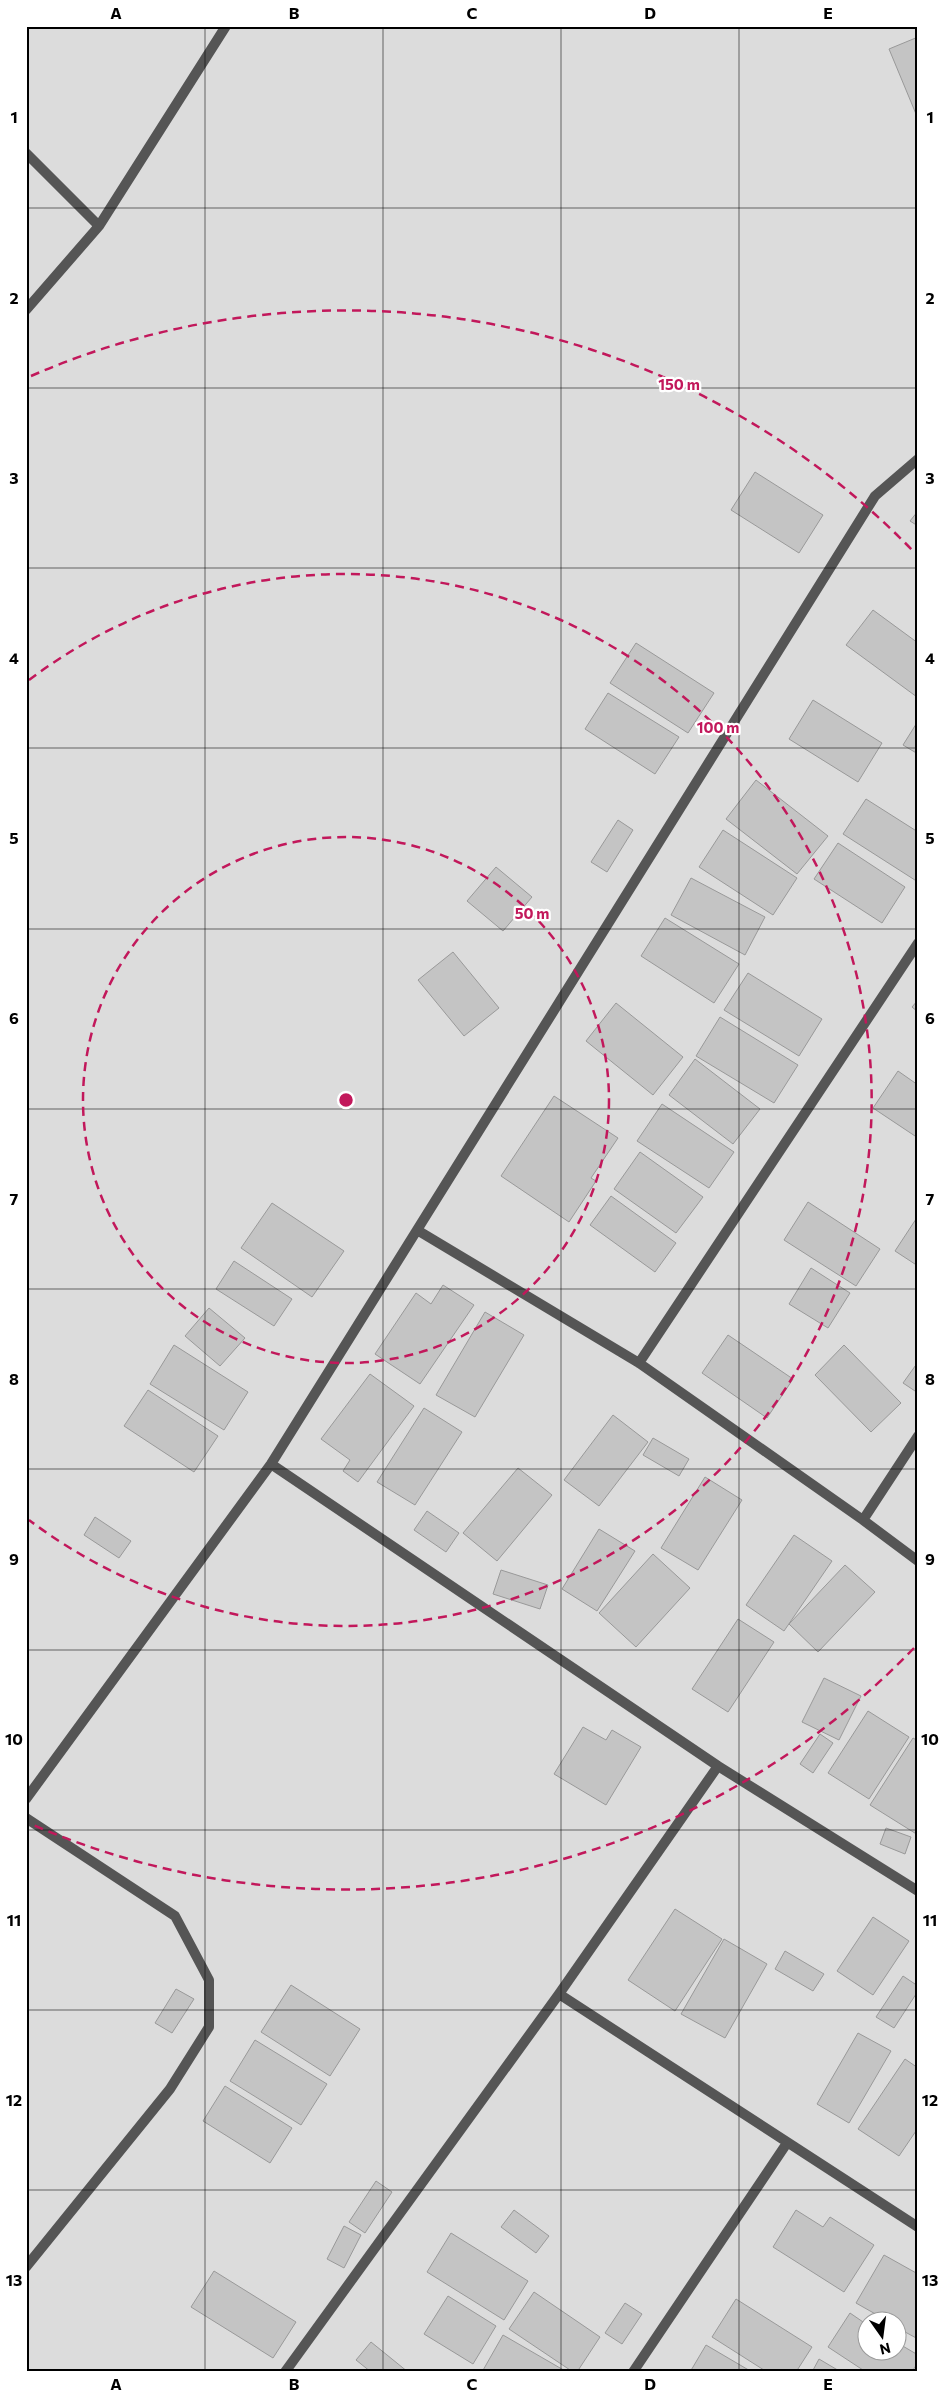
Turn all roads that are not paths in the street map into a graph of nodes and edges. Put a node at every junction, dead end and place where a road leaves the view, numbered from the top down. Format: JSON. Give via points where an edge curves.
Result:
{"nodes":[{"id":1,"x":226,"y":26,"type":"edge"},
{"id":2,"x":26,"y":154,"type":"edge"},
{"id":3,"x":99,"y":226,"type":"junction"},
{"id":4,"x":26,"y":310,"type":"edge"},
{"id":5,"x":918,"y":459,"type":"edge"},
{"id":6,"x":918,"y":943,"type":"edge"},
{"id":7,"x":417,"y":1230,"type":"junction"},
{"id":8,"x":639,"y":1363,"type":"junction"},
{"id":9,"x":918,"y":1436,"type":"edge"},
{"id":10,"x":271,"y":1464,"type":"junction"},
{"id":11,"x":863,"y":1520,"type":"junction"},
{"id":12,"x":918,"y":1561,"type":"edge"},
{"id":13,"x":718,"y":1766,"type":"junction"},
{"id":14,"x":26,"y":1799,"type":"edge"},
{"id":15,"x":26,"y":1818,"type":"edge"},
{"id":16,"x":918,"y":1892,"type":"edge"},
{"id":17,"x":559,"y":1994,"type":"junction"},
{"id":18,"x":787,"y":2143,"type":"junction"},
{"id":19,"x":918,"y":2227,"type":"edge"},
{"id":20,"x":26,"y":2267,"type":"edge"},
{"id":21,"x":285,"y":2372,"type":"edge"},
{"id":22,"x":633,"y":2372,"type":"edge"}],
"edges":[{"from":1,"to":3,"type":"street"},
{"from":2,"to":3,"type":"street"},
{"from":3,"to":4,"type":"street"},
{"from":5,"to":7,"type":"street","via":[[875,496]]},
{"from":6,"to":8,"type":"street"},
{"from":7,"to":8,"type":"street"},
{"from":7,"to":10,"type":"street"},
{"from":8,"to":11,"type":"street"},
{"from":9,"to":11,"type":"street"},
{"from":10,"to":13,"type":"street"},
{"from":10,"to":14,"type":"street"},
{"from":11,"to":12,"type":"street"},
{"from":13,"to":16,"type":"street"},
{"from":13,"to":17,"type":"street"},
{"from":15,"to":20,"type":"street","via":[[175,1916],[209,1980],[209,2027],[170,2089]]},
{"from":17,"to":18,"type":"street"},
{"from":17,"to":21,"type":"street"},
{"from":18,"to":19,"type":"street"},
{"from":18,"to":22,"type":"street"}]}
